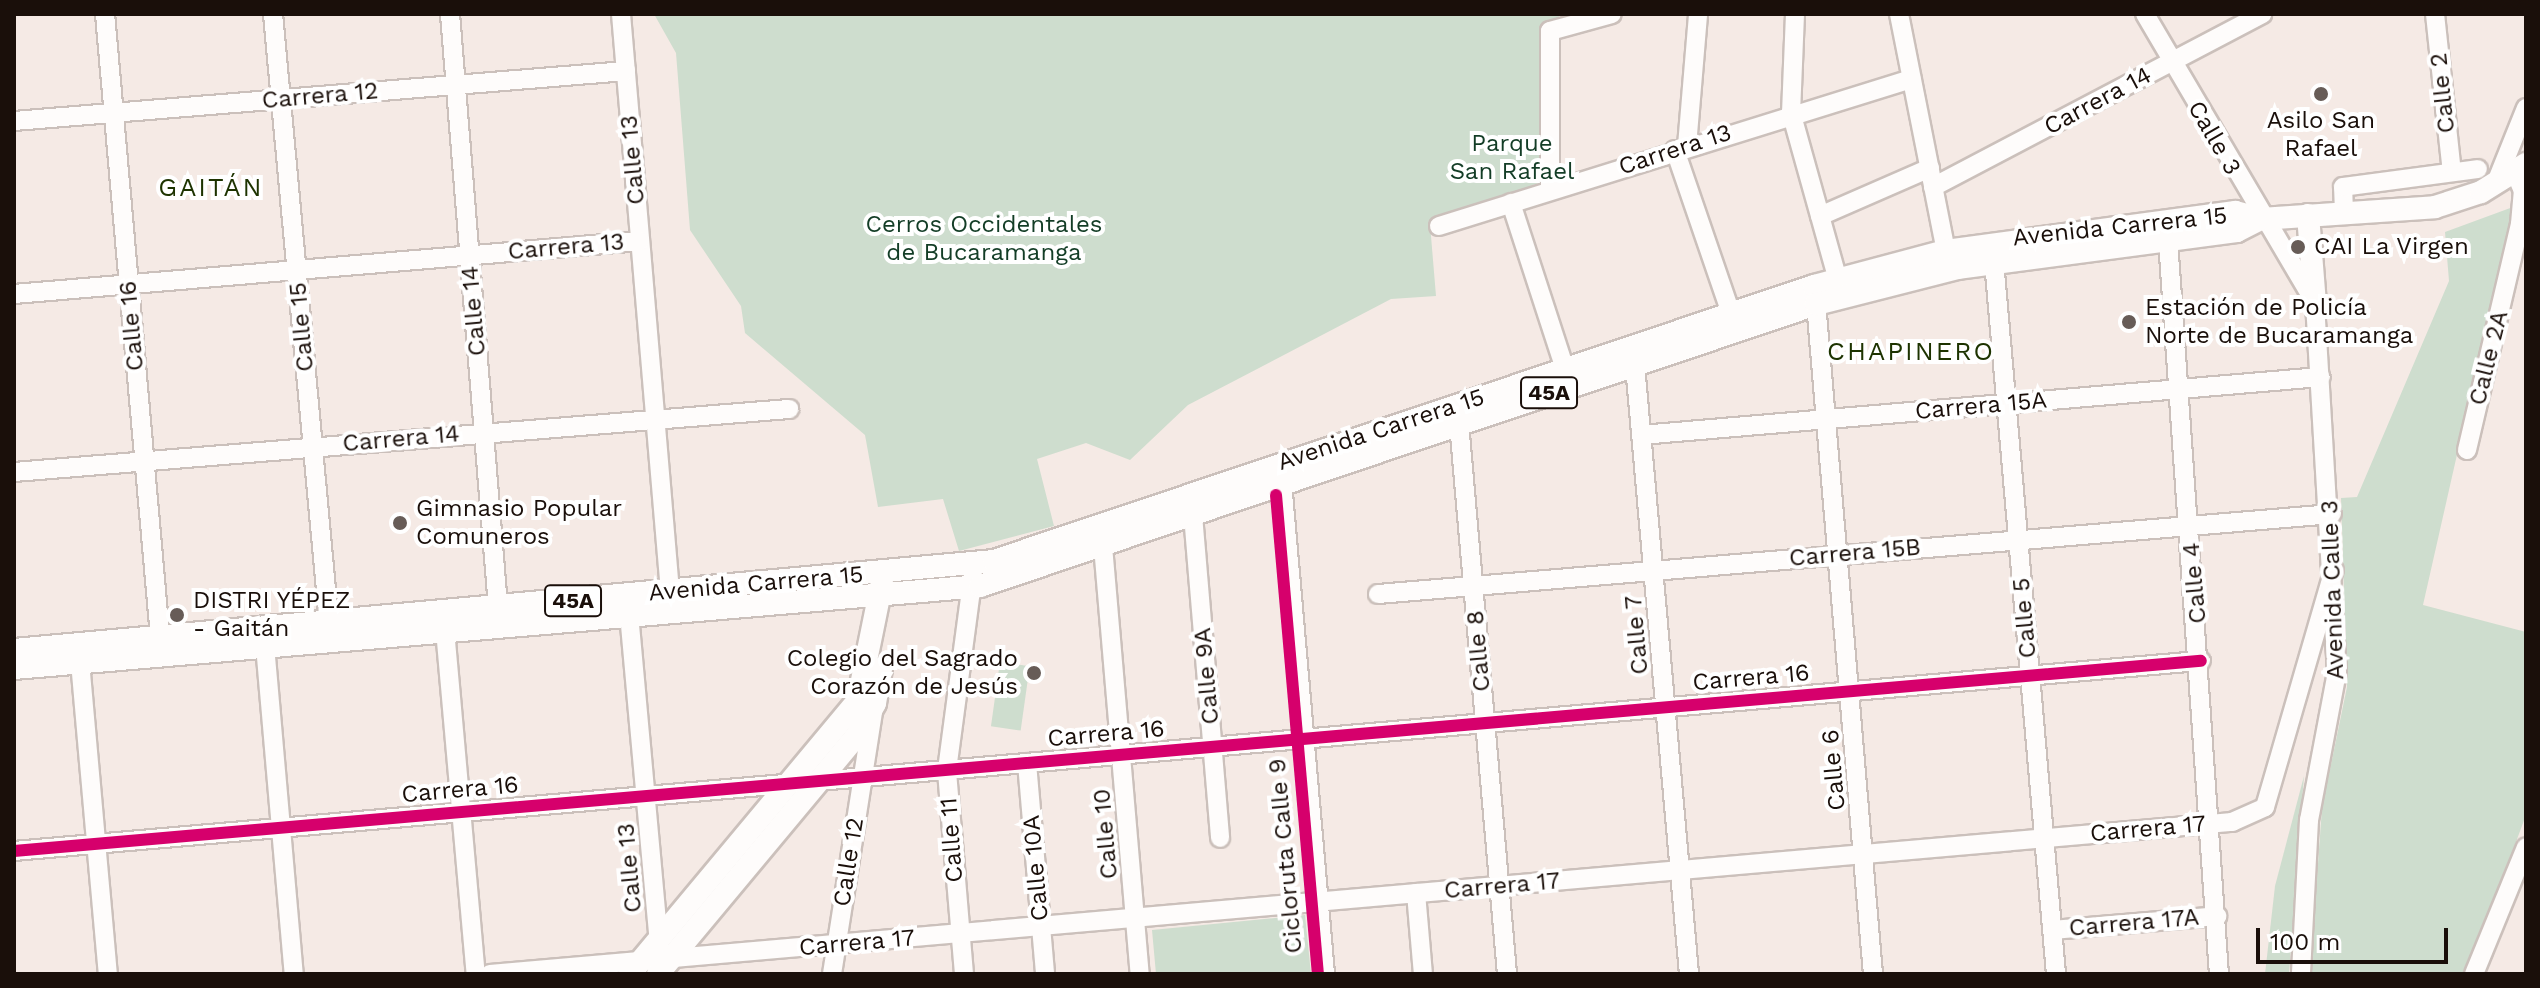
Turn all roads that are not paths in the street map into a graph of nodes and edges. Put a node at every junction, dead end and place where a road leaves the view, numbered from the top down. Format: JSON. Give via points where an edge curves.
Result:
{"nodes":[{"id":1,"x":105,"y":14,"type":"edge"},
{"id":2,"x":273,"y":14,"type":"edge"},
{"id":3,"x":450,"y":14,"type":"edge"},
{"id":4,"x":621,"y":14,"type":"edge"},
{"id":5,"x":1612,"y":14,"type":"edge"},
{"id":6,"x":1698,"y":14,"type":"edge"},
{"id":7,"x":1795,"y":14,"type":"edge"},
{"id":8,"x":1899,"y":14,"type":"edge"},
{"id":9,"x":2145,"y":14,"type":"edge"},
{"id":10,"x":2435,"y":14,"type":"edge"},
{"id":11,"x":2255,"y":16,"type":"edge"},
{"id":12,"x":2170,"y":62,"type":"junction"},
{"id":13,"x":626,"y":71,"type":"junction"},
{"id":14,"x":1912,"y":79,"type":"junction"},
{"id":15,"x":455,"y":85,"type":"junction"},
{"id":16,"x":281,"y":99,"type":"junction"},
{"id":17,"x":2526,"y":108,"type":"edge"},
{"id":18,"x":114,"y":112,"type":"junction"},
{"id":19,"x":1791,"y":112,"type":"junction"},
{"id":20,"x":14,"y":121,"type":"edge"},
{"id":21,"x":1681,"y":148,"type":"junction"},
{"id":22,"x":1930,"y":168,"type":"junction"},
{"id":23,"x":2520,"y":168,"type":"edge"},
{"id":24,"x":2478,"y":169,"type":"dead end"},
{"id":25,"x":2452,"y":172,"type":"junction"},
{"id":26,"x":2495,"y":185,"type":"junction"},
{"id":27,"x":1933,"y":187,"type":"junction"},
{"id":28,"x":1550,"y":190,"type":"junction"},
{"id":29,"x":1511,"y":203,"type":"junction"},
{"id":30,"x":2344,"y":213,"type":"junction"},
{"id":31,"x":2308,"y":215,"type":"junction"},
{"id":32,"x":1820,"y":216,"type":"junction"},
{"id":33,"x":2261,"y":219,"type":"junction"},
{"id":34,"x":1439,"y":226,"type":"dead end"},
{"id":35,"x":2168,"y":240,"type":"junction"},
{"id":36,"x":640,"y":241,"type":"junction"},
{"id":37,"x":1946,"y":251,"type":"junction"},
{"id":38,"x":469,"y":255,"type":"junction"},
{"id":39,"x":1994,"y":261,"type":"junction"},
{"id":40,"x":297,"y":270,"type":"junction"},
{"id":41,"x":1838,"y":280,"type":"junction"},
{"id":42,"x":129,"y":285,"type":"junction"},
{"id":43,"x":14,"y":294,"type":"edge"},
{"id":44,"x":1815,"y":295,"type":"junction"},
{"id":45,"x":2315,"y":303,"type":"junction"},
{"id":46,"x":1731,"y":314,"type":"junction"},
{"id":47,"x":1635,"y":365,"type":"junction"},
{"id":48,"x":1565,"y":369,"type":"junction"},
{"id":49,"x":2321,"y":377,"type":"junction"},
{"id":50,"x":2179,"y":389,"type":"junction"},
{"id":51,"x":2006,"y":404,"type":"junction"},
{"id":52,"x":789,"y":409,"type":"dead end"},
{"id":53,"x":655,"y":417,"type":"junction"},
{"id":54,"x":1827,"y":419,"type":"junction"},
{"id":55,"x":1459,"y":423,"type":"junction"},
{"id":56,"x":484,"y":432,"type":"junction"},
{"id":57,"x":1641,"y":435,"type":"junction"},
{"id":58,"x":313,"y":446,"type":"junction"},
{"id":59,"x":2467,"y":450,"type":"dead end"},
{"id":60,"x":144,"y":461,"type":"junction"},
{"id":61,"x":14,"y":472,"type":"edge"},
{"id":62,"x":1282,"y":473,"type":"junction"},
{"id":63,"x":2332,"y":514,"type":"junction"},
{"id":64,"x":1193,"y":515,"type":"junction"},
{"id":65,"x":2190,"y":524,"type":"junction"},
{"id":66,"x":2018,"y":539,"type":"junction"},
{"id":67,"x":1103,"y":546,"type":"junction"},
{"id":68,"x":1837,"y":555,"type":"junction"},
{"id":69,"x":974,"y":564,"type":"junction"},
{"id":70,"x":1653,"y":570,"type":"junction"},
{"id":71,"x":2334,"y":570,"type":"junction"},
{"id":72,"x":888,"y":583,"type":"junction"},
{"id":73,"x":1474,"y":586,"type":"junction"},
{"id":74,"x":972,"y":587,"type":"junction"},
{"id":75,"x":670,"y":592,"type":"junction"},
{"id":76,"x":1378,"y":594,"type":"dead end"},
{"id":77,"x":498,"y":607,"type":"junction"},
{"id":78,"x":629,"y":614,"type":"junction"},
{"id":79,"x":445,"y":630,"type":"junction"},
{"id":80,"x":330,"y":631,"type":"junction"},
{"id":81,"x":160,"y":637,"type":"junction"},
{"id":82,"x":264,"y":637,"type":"junction"},
{"id":83,"x":14,"y":650,"type":"edge"},
{"id":84,"x":2201,"y":661,"type":"junction"},
{"id":85,"x":80,"y":662,"type":"junction"},
{"id":86,"x":14,"y":668,"type":"edge"},
{"id":87,"x":2030,"y":675,"type":"junction"},
{"id":88,"x":1849,"y":691,"type":"junction"},
{"id":89,"x":875,"y":703,"type":"junction"},
{"id":90,"x":1665,"y":707,"type":"junction"},
{"id":91,"x":1485,"y":723,"type":"junction"},
{"id":92,"x":1304,"y":739,"type":"junction"},
{"id":93,"x":1213,"y":747,"type":"junction"},
{"id":94,"x":1121,"y":755,"type":"junction"},
{"id":95,"x":1027,"y":763,"type":"junction"},
{"id":96,"x":947,"y":770,"type":"junction"},
{"id":97,"x":863,"y":777,"type":"junction"},
{"id":98,"x":819,"y":781,"type":"junction"},
{"id":99,"x":790,"y":783,"type":"junction"},
{"id":100,"x":646,"y":796,"type":"junction"},
{"id":101,"x":462,"y":812,"type":"junction"},
{"id":102,"x":2214,"y":824,"type":"junction"},
{"id":103,"x":281,"y":828,"type":"junction"},
{"id":104,"x":1220,"y":838,"type":"dead end"},
{"id":105,"x":2044,"y":838,"type":"junction"},
{"id":106,"x":96,"y":844,"type":"junction"},
{"id":107,"x":2526,"y":847,"type":"edge"},
{"id":108,"x":14,"y":851,"type":"edge"},
{"id":109,"x":1863,"y":854,"type":"junction"},
{"id":110,"x":1679,"y":870,"type":"junction"},
{"id":111,"x":1500,"y":886,"type":"junction"},
{"id":112,"x":1416,"y":893,"type":"junction"},
{"id":113,"x":1319,"y":902,"type":"junction"},
{"id":114,"x":2217,"y":916,"type":"junction"},
{"id":115,"x":1135,"y":918,"type":"junction"},
{"id":116,"x":1041,"y":926,"type":"junction"},
{"id":117,"x":2052,"y":930,"type":"junction"},
{"id":118,"x":958,"y":934,"type":"junction"},
{"id":119,"x":836,"y":944,"type":"junction"},
{"id":120,"x":655,"y":964,"type":"edge"},
{"id":121,"x":108,"y":974,"type":"edge"},
{"id":122,"x":294,"y":974,"type":"edge"},
{"id":123,"x":476,"y":974,"type":"edge"},
{"id":124,"x":490,"y":974,"type":"edge"},
{"id":125,"x":832,"y":974,"type":"edge"},
{"id":126,"x":964,"y":974,"type":"edge"},
{"id":127,"x":1045,"y":974,"type":"edge"},
{"id":128,"x":1140,"y":974,"type":"edge"},
{"id":129,"x":1325,"y":974,"type":"edge"},
{"id":130,"x":1423,"y":974,"type":"edge"},
{"id":131,"x":1507,"y":974,"type":"edge"},
{"id":132,"x":1689,"y":974,"type":"edge"},
{"id":133,"x":1873,"y":974,"type":"edge"},
{"id":134,"x":2056,"y":974,"type":"edge"},
{"id":135,"x":2219,"y":974,"type":"edge"},
{"id":136,"x":2301,"y":974,"type":"edge"},
{"id":137,"x":2474,"y":974,"type":"edge"}],
"edges":[{"from":1,"to":18,"type":"street","name":"Calle 16"},
{"from":2,"to":16,"type":"street","name":"Calle 15"},
{"from":3,"to":15,"type":"street","name":"Calle 14"},
{"from":4,"to":13,"type":"street","name":"Calle 13"},
{"from":5,"to":28,"type":"street","via":[[1550,31]]},
{"from":6,"to":21,"type":"street"},
{"from":7,"to":19,"type":"street"},
{"from":8,"to":14,"type":"street"},
{"from":9,"to":12,"type":"street","name":"Calle 3"},
{"from":10,"to":25,"type":"street","name":"Calle 2"},
{"from":11,"to":12,"type":"street","name":"Carrera 14"},
{"from":12,"to":27,"type":"street","name":"Carrera 14"},
{"from":12,"to":33,"type":"street","name":"Calle 3"},
{"from":13,"to":15,"type":"street","name":"Carrera 12"},
{"from":13,"to":36,"type":"street","name":"Calle 13"},
{"from":14,"to":19,"type":"street","name":"Carrera 13"},
{"from":14,"to":22,"type":"street"},
{"from":15,"to":16,"type":"street","name":"Carrera 12"},
{"from":15,"to":38,"type":"street","name":"Calle 14"},
{"from":16,"to":18,"type":"street","name":"Carrera 12"},
{"from":16,"to":40,"type":"street","name":"Calle 15"},
{"from":17,"to":26,"type":"street"},
{"from":18,"to":20,"type":"street","name":"Carrera 12"},
{"from":18,"to":42,"type":"street","name":"Calle 16"},
{"from":19,"to":21,"type":"street","name":"Carrera 13"},
{"from":19,"to":32,"type":"street"},
{"from":21,"to":28,"type":"street","name":"Carrera 13"},
{"from":21,"to":46,"type":"street"},
{"from":22,"to":27,"type":"street"},
{"from":22,"to":32,"type":"street"},
{"from":23,"to":26,"type":"main road","number":"45A"},
{"from":23,"to":59,"type":"street","name":"Calle 2A","via":[[2520,224]]},
{"from":24,"to":25,"type":"street"},
{"from":25,"to":30,"type":"street","via":[[2343,187]]},
{"from":26,"to":30,"type":"main road","number":"45A","via":[[2435,207]]},
{"from":27,"to":37,"type":"street"},
{"from":28,"to":29,"type":"street","name":"Carrera 13"},
{"from":29,"to":34,"type":"street","name":"Carrera 13"},
{"from":29,"to":48,"type":"street"},
{"from":30,"to":31,"type":"main road","number":"45A"},
{"from":31,"to":33,"type":"main road","number":"45A"},
{"from":31,"to":45,"type":"main road"},
{"from":32,"to":41,"type":"street"},
{"from":33,"to":35,"type":"main road","name":"Avenida Carrera 15","number":"45A","via":[[2237,231]]},
{"from":33,"to":37,"type":"main road","name":"Avenida Carrera 15","number":"45A","via":[[2211,215]]},
{"from":33,"to":45,"type":"street","name":"Avenida Calle 3"},
{"from":35,"to":39,"type":"main road","name":"Avenida Carrera 15","number":"45A"},
{"from":35,"to":50,"type":"street","name":"Calle 4"},
{"from":36,"to":38,"type":"street","name":"Carrera 13"},
{"from":36,"to":53,"type":"street","name":"Calle 13"},
{"from":37,"to":41,"type":"main road","name":"Avenida Carrera 15","number":"45A"},
{"from":38,"to":40,"type":"street","name":"Carrera 13"},
{"from":38,"to":56,"type":"street","name":"Calle 14"},
{"from":39,"to":44,"type":"main road","name":"Avenida Carrera 15","number":"45A"},
{"from":39,"to":51,"type":"street","name":"Calle 5"},
{"from":40,"to":42,"type":"street","name":"Carrera 13"},
{"from":40,"to":58,"type":"street","name":"Calle 15"},
{"from":41,"to":44,"type":"main road","name":"Avenida Carrera 15","number":"45A"},
{"from":42,"to":43,"type":"street","name":"Carrera 13"},
{"from":42,"to":60,"type":"street","name":"Calle 16"},
{"from":44,"to":46,"type":"main road","name":"Avenida Carrera 15","number":"45A"},
{"from":44,"to":47,"type":"main road","name":"Avenida Carrera 15","number":"45A"},
{"from":44,"to":54,"type":"street","name":"Calle 6"},
{"from":45,"to":49,"type":"street","name":"Avenida Calle 3"},
{"from":46,"to":48,"type":"main road","name":"Avenida Carrera 15","number":"45A"},
{"from":47,"to":55,"type":"main road","name":"Avenida Carrera 15","number":"45A"},
{"from":47,"to":57,"type":"street","name":"Calle 7"},
{"from":48,"to":62,"type":"main road","name":"Avenida Carrera 15","number":"45A"},
{"from":49,"to":50,"type":"street","name":"Carrera 15A"},
{"from":49,"to":63,"type":"street","name":"Avenida Calle 3"},
{"from":50,"to":51,"type":"street","name":"Carrera 15A"},
{"from":50,"to":65,"type":"street","name":"Calle 4"},
{"from":51,"to":54,"type":"street","name":"Carrera 15A"},
{"from":51,"to":66,"type":"street","name":"Calle 5"},
{"from":52,"to":53,"type":"street","name":"Carrera 14"},
{"from":53,"to":56,"type":"street","name":"Carrera 14"},
{"from":53,"to":75,"type":"street","name":"Calle 13"},
{"from":54,"to":57,"type":"street","name":"Carrera 15A"},
{"from":54,"to":68,"type":"street","name":"Calle 6"},
{"from":55,"to":62,"type":"main road","name":"Avenida Carrera 15","number":"45A"},
{"from":55,"to":73,"type":"street","name":"Calle 8"},
{"from":56,"to":58,"type":"street","name":"Carrera 14"},
{"from":56,"to":77,"type":"street","name":"Calle 14"},
{"from":57,"to":70,"type":"street","name":"Calle 7"},
{"from":58,"to":60,"type":"street","name":"Carrera 14"},
{"from":58,"to":80,"type":"street","name":"Calle 15"},
{"from":60,"to":61,"type":"street","name":"Carrera 14"},
{"from":60,"to":81,"type":"street","name":"Calle 16"},
{"from":62,"to":64,"type":"main road","name":"Avenida Carrera 15","number":"45A"},
{"from":62,"to":69,"type":"main road","name":"Avenida Carrera 15","number":"45A"},
{"from":62,"to":92,"type":"street"},
{"from":63,"to":65,"type":"street","name":"Carrera 15B"},
{"from":63,"to":71,"type":"street","name":"Avenida Calle 3"},
{"from":64,"to":67,"type":"main road","name":"Avenida Carrera 15","number":"45A"},
{"from":64,"to":93,"type":"street","name":"Calle 9A"},
{"from":65,"to":66,"type":"street","name":"Carrera 15B"},
{"from":65,"to":84,"type":"street","name":"Calle 4"},
{"from":66,"to":68,"type":"street","name":"Carrera 15B"},
{"from":66,"to":87,"type":"street","name":"Calle 5"},
{"from":67,"to":74,"type":"main road","name":"Avenida Carrera 15","number":"45A"},
{"from":67,"to":94,"type":"street","name":"Calle 10"},
{"from":68,"to":70,"type":"street","name":"Carrera 15B"},
{"from":68,"to":88,"type":"street","name":"Calle 6"},
{"from":69,"to":72,"type":"main road","name":"Avenida Carrera 15","number":"45A"},
{"from":69,"to":74,"type":"street","name":"Calle 11"},
{"from":70,"to":73,"type":"street","name":"Carrera 15B"},
{"from":70,"to":90,"type":"street","name":"Calle 7"},
{"from":71,"to":102,"type":"street","name":"Carrera 17","via":[[2265,807]]},
{"from":71,"to":136,"type":"street","name":"Avenida Calle 3","via":[[2336,694],[2311,807]]},
{"from":72,"to":74,"type":"main road","name":"Avenida Carrera 15","number":"45A"},
{"from":72,"to":75,"type":"main road","name":"Avenida Carrera 15","number":"45A"},
{"from":72,"to":78,"type":"main road","name":"Avenida Carrera 15","number":"45A"},
{"from":72,"to":89,"type":"main road"},
{"from":72,"to":99,"type":"main road","via":[[858,700]]},
{"from":73,"to":76,"type":"street","name":"Carrera 15B"},
{"from":73,"to":91,"type":"street","name":"Calle 8"},
{"from":74,"to":96,"type":"street","name":"Calle 11"},
{"from":75,"to":77,"type":"main road","name":"Avenida Carrera 15","number":"45A"},
{"from":77,"to":80,"type":"main road","name":"Avenida Carrera 15","number":"45A"},
{"from":78,"to":79,"type":"main road","name":"Avenida Carrera 15","number":"45A"},
{"from":78,"to":100,"type":"street","name":"Calle 13"},
{"from":79,"to":80,"type":"main road","name":"Avenida Carrera 15","number":"45A"},
{"from":79,"to":101,"type":"street"},
{"from":80,"to":82,"type":"main road","name":"Avenida Carrera 15","number":"45A"},
{"from":81,"to":82,"type":"main road","name":"Avenida Carrera 15","number":"45A"},
{"from":81,"to":83,"type":"main road","name":"Avenida Carrera 15","number":"45A"},
{"from":82,"to":85,"type":"main road","name":"Avenida Carrera 15","number":"45A"},
{"from":82,"to":103,"type":"street"},
{"from":84,"to":87,"type":"street","name":"Carrera 16"},
{"from":84,"to":102,"type":"street","name":"Calle 4"},
{"from":85,"to":86,"type":"main road","name":"Avenida Carrera 15","number":"45A"},
{"from":85,"to":106,"type":"street"},
{"from":87,"to":88,"type":"street","name":"Carrera 16"},
{"from":87,"to":105,"type":"street","name":"Calle 5"},
{"from":88,"to":90,"type":"street","name":"Carrera 16"},
{"from":88,"to":109,"type":"street","name":"Calle 6"},
{"from":89,"to":97,"type":"street","name":"Calle 12"},
{"from":89,"to":98,"type":"main road"},
{"from":90,"to":91,"type":"street","name":"Carrera 16"},
{"from":90,"to":110,"type":"street","name":"Calle 7"},
{"from":91,"to":92,"type":"street","name":"Carrera 16"},
{"from":91,"to":111,"type":"street","name":"Calle 8"},
{"from":92,"to":93,"type":"street","name":"Carrera 16"},
{"from":92,"to":113,"type":"street"},
{"from":93,"to":94,"type":"street","name":"Carrera 16"},
{"from":93,"to":104,"type":"street","name":"Calle 9A"},
{"from":94,"to":95,"type":"street","name":"Carrera 16"},
{"from":94,"to":115,"type":"street","name":"Calle 10"},
{"from":95,"to":96,"type":"street","name":"Carrera 16"},
{"from":95,"to":116,"type":"street","name":"Calle 10A"},
{"from":96,"to":97,"type":"street","name":"Carrera 16"},
{"from":96,"to":118,"type":"street","name":"Calle 11"},
{"from":97,"to":98,"type":"street","name":"Carrera 16"},
{"from":97,"to":119,"type":"street","name":"Calle 12"},
{"from":98,"to":99,"type":"street","name":"Carrera 16"},
{"from":98,"to":120,"type":"main road"},
{"from":99,"to":100,"type":"street","name":"Carrera 16"},
{"from":99,"to":120,"type":"main road"},
{"from":100,"to":101,"type":"street","name":"Carrera 16"},
{"from":100,"to":120,"type":"street","name":"Calle 13"},
{"from":101,"to":103,"type":"street","name":"Carrera 16"},
{"from":101,"to":123,"type":"street"},
{"from":102,"to":105,"type":"street","name":"Carrera 17"},
{"from":102,"to":114,"type":"street","name":"Calle 4"},
{"from":103,"to":106,"type":"street","name":"Carrera 16"},
{"from":103,"to":122,"type":"street"},
{"from":105,"to":109,"type":"street","name":"Carrera 17"},
{"from":105,"to":117,"type":"street","name":"Calle 5"},
{"from":106,"to":108,"type":"street","name":"Carrera 16"},
{"from":106,"to":121,"type":"street"},
{"from":107,"to":137,"type":"street"},
{"from":109,"to":110,"type":"street","name":"Carrera 17"},
{"from":109,"to":133,"type":"street","name":"Calle 6"},
{"from":110,"to":111,"type":"street","name":"Carrera 17"},
{"from":110,"to":132,"type":"street","name":"Calle 7"},
{"from":111,"to":112,"type":"street","name":"Carrera 17"},
{"from":111,"to":131,"type":"street","name":"Calle 8"},
{"from":112,"to":113,"type":"street","name":"Carrera 17"},
{"from":112,"to":130,"type":"street"},
{"from":113,"to":115,"type":"street","name":"Carrera 17"},
{"from":113,"to":129,"type":"street"},
{"from":114,"to":117,"type":"street","name":"Carrera 17A"},
{"from":114,"to":135,"type":"street","name":"Calle 4"},
{"from":115,"to":116,"type":"street","name":"Carrera 17"},
{"from":115,"to":128,"type":"street","name":"Calle 10"},
{"from":116,"to":118,"type":"street","name":"Carrera 17"},
{"from":116,"to":127,"type":"street","name":"Calle 10A"},
{"from":117,"to":134,"type":"street","name":"Calle 5"},
{"from":118,"to":119,"type":"street","name":"Carrera 17"},
{"from":118,"to":126,"type":"street","name":"Calle 11"},
{"from":119,"to":120,"type":"street","name":"Carrera 17"},
{"from":119,"to":125,"type":"street","name":"Calle 12"},
{"from":120,"to":124,"type":"street","name":"Carrera 17"}]}
